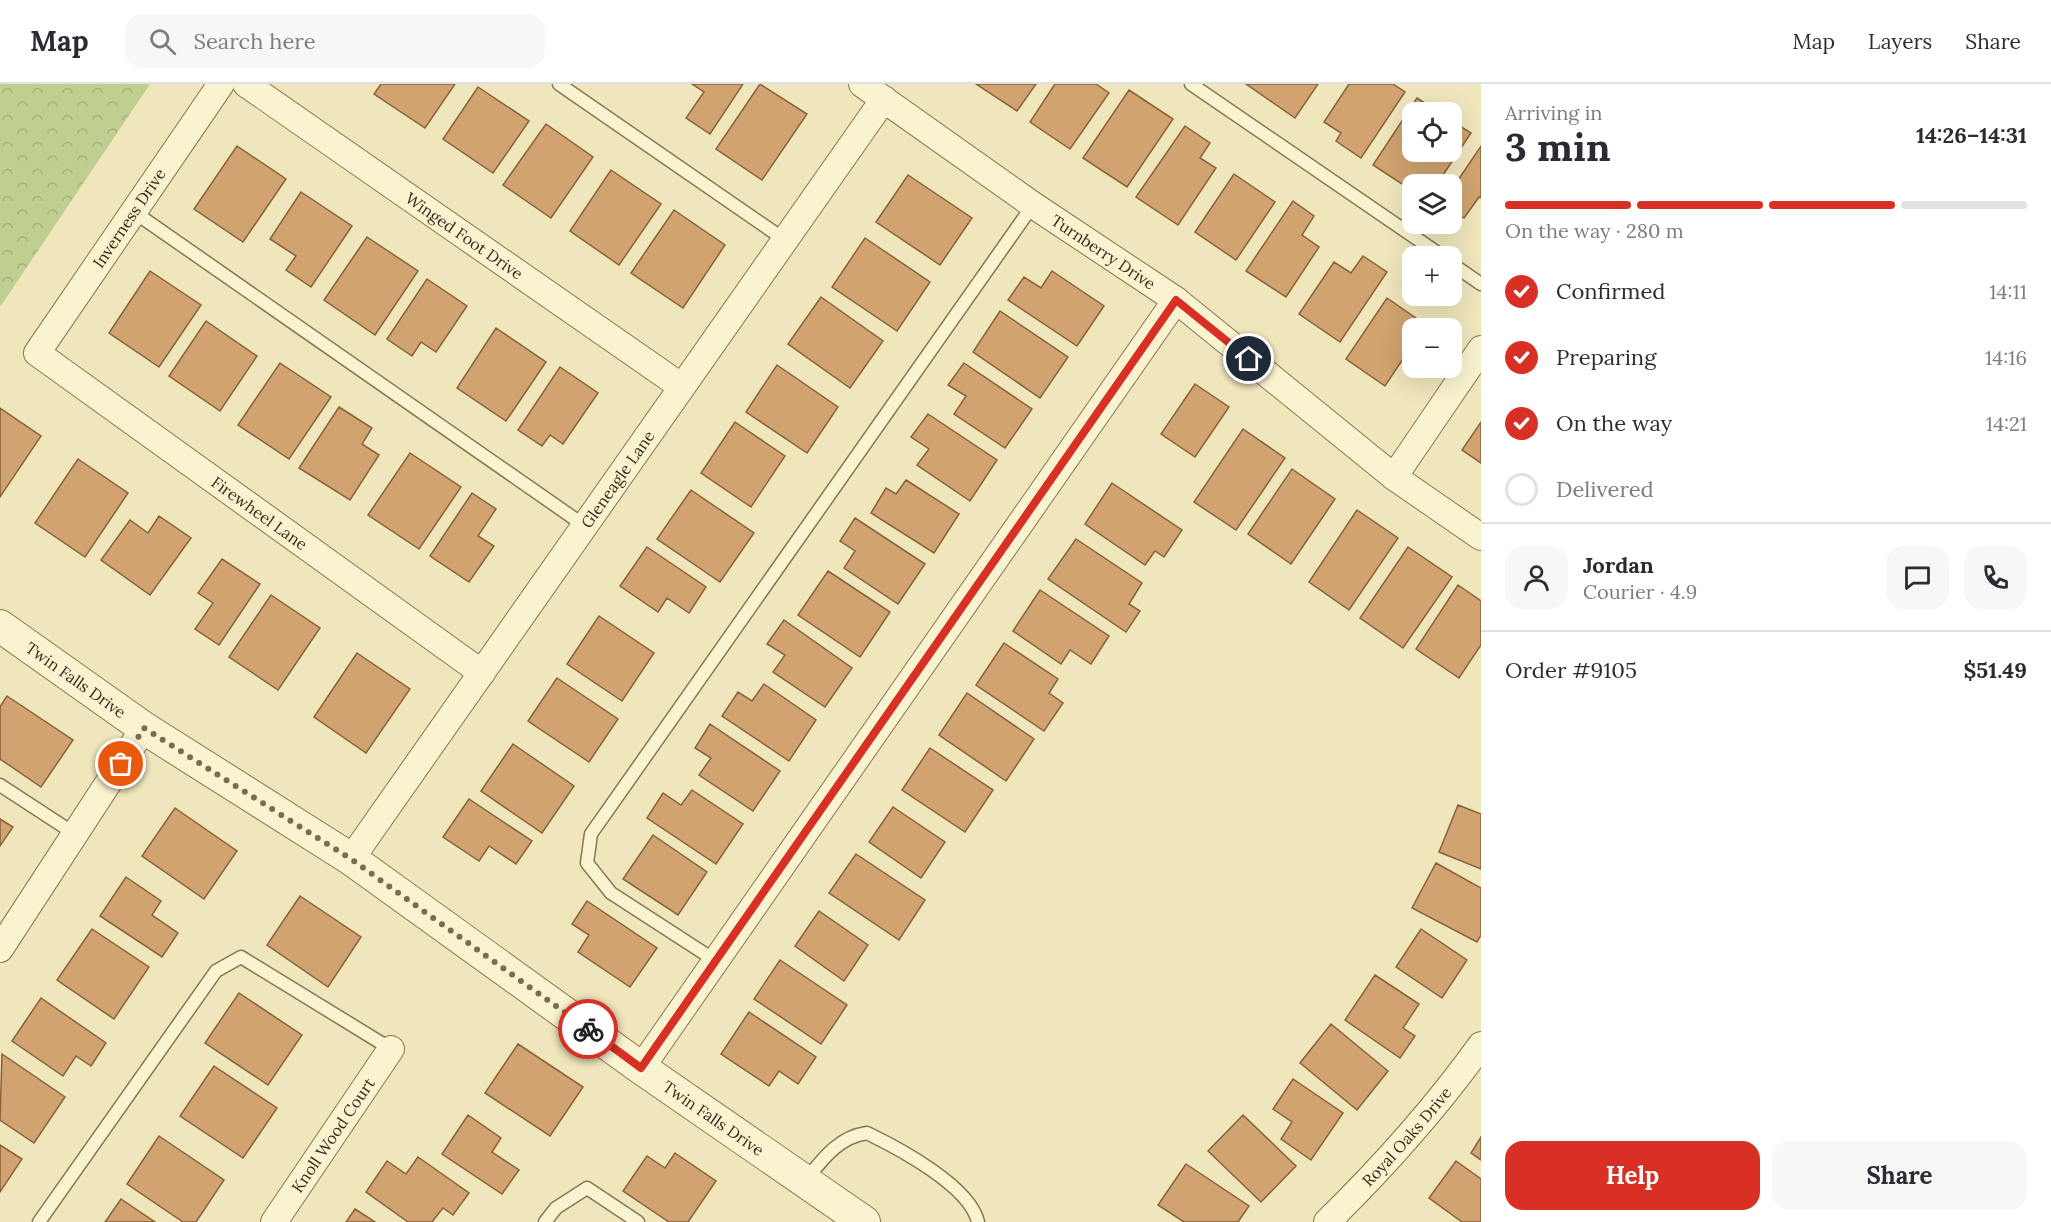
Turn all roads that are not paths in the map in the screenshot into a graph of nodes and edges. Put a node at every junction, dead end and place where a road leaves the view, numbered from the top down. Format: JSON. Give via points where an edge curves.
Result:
{"nodes":[{"id":1,"x":221,"y":84,"type":"edge"},
{"id":2,"x":246,"y":84,"type":"edge"},
{"id":3,"x":559,"y":84,"type":"edge"},
{"id":4,"x":862,"y":84,"type":"edge"},
{"id":5,"x":1191,"y":84,"type":"edge"},
{"id":6,"x":884,"y":99,"type":"junction"},
{"id":7,"x":1033,"y":205,"type":"junction"},
{"id":8,"x":134,"y":212,"type":"junction"},
{"id":9,"x":785,"y":240,"type":"junction"},
{"id":10,"x":1427,"y":246,"type":"edge"},
{"id":11,"x":1462,"y":271,"type":"edge"},
{"id":12,"x":1481,"y":284,"type":"edge"},
{"id":13,"x":1176,"y":300,"type":"junction"},
{"id":14,"x":1481,"y":349,"type":"edge"},
{"id":15,"x":37,"y":353,"type":"joint"},
{"id":16,"x":682,"y":387,"type":"junction"},
{"id":17,"x":1394,"y":477,"type":"junction"},
{"id":18,"x":585,"y":526,"type":"junction"},
{"id":19,"x":1481,"y":537,"type":"edge"},
{"id":20,"x":0,"y":626,"type":"edge"},
{"id":21,"x":482,"y":673,"type":"junction"},
{"id":22,"x":144,"y":728,"type":"junction"},
{"id":23,"x":0,"y":785,"type":"edge"},
{"id":24,"x":75,"y":834,"type":"junction"},
{"id":25,"x":351,"y":859,"type":"junction"},
{"id":26,"x":0,"y":949,"type":"edge"},
{"id":27,"x":716,"y":961,"type":"junction"},
{"id":28,"x":1481,"y":1044,"type":"edge"},
{"id":29,"x":391,"y":1049,"type":"joint"},
{"id":30,"x":641,"y":1068,"type":"junction"},
{"id":31,"x":805,"y":1181,"type":"junction"},
{"id":32,"x":39,"y":1222,"type":"edge"},
{"id":33,"x":274,"y":1222,"type":"edge"},
{"id":34,"x":545,"y":1222,"type":"edge"},
{"id":35,"x":638,"y":1222,"type":"edge"},
{"id":36,"x":864,"y":1222,"type":"edge"},
{"id":37,"x":978,"y":1222,"type":"edge"},
{"id":38,"x":1327,"y":1222,"type":"edge"}],
"edges":[{"from":1,"to":8,"type":"street","name":"Inverness Drive"},
{"from":2,"to":16,"type":"street","name":"Winged Foot Drive"},
{"from":3,"to":9,"type":"lane"},
{"from":4,"to":6,"type":"street","name":"Turnberry Drive"},
{"from":5,"to":10,"type":"lane"},
{"from":6,"to":7,"type":"street","name":"Turnberry Drive"},
{"from":6,"to":9,"type":"street","name":"Gleneagle Lane"},
{"from":7,"to":13,"type":"street","name":"Turnberry Drive"},
{"from":7,"to":27,"type":"lane","via":[[591,834],[587,863],[611,893]]},
{"from":8,"to":15,"type":"street","name":"Inverness Drive"},
{"from":8,"to":18,"type":"lane"},
{"from":9,"to":16,"type":"street","name":"Gleneagle Lane"},
{"from":11,"to":12,"type":"lane"},
{"from":13,"to":17,"type":"street","name":"Turnberry Drive"},
{"from":13,"to":27,"type":"street"},
{"from":14,"to":17,"type":"street"},
{"from":15,"to":21,"type":"street","name":"Firewheel Lane"},
{"from":16,"to":18,"type":"street","name":"Gleneagle Lane"},
{"from":17,"to":19,"type":"street","name":"Turnberry Drive"},
{"from":18,"to":21,"type":"street","name":"Gleneagle Lane"},
{"from":20,"to":22,"type":"street","name":"Twin Falls Drive"},
{"from":21,"to":25,"type":"street","name":"Gleneagle Lane"},
{"from":22,"to":24,"type":"street"},
{"from":22,"to":25,"type":"street","name":"Twin Falls Drive"},
{"from":23,"to":24,"type":"lane"},
{"from":24,"to":26,"type":"street"},
{"from":25,"to":30,"type":"street","name":"Twin Falls Drive"},
{"from":27,"to":30,"type":"street"},
{"from":28,"to":38,"type":"street","name":"Royal Oaks Drive","via":[[1441,1100]]},
{"from":29,"to":32,"type":"lane","via":[[241,957],[216,971]]},
{"from":29,"to":33,"type":"street","name":"Knoll Wood Court"},
{"from":30,"to":31,"type":"street","name":"Twin Falls Drive"},
{"from":31,"to":36,"type":"street","name":"Twin Falls Drive"},
{"from":31,"to":37,"type":"lane","via":[[826,1154],[843,1141],[867,1133],[954,1186],[971,1205]]},
{"from":34,"to":35,"type":"lane","via":[[556,1208],[587,1188]]}]}
